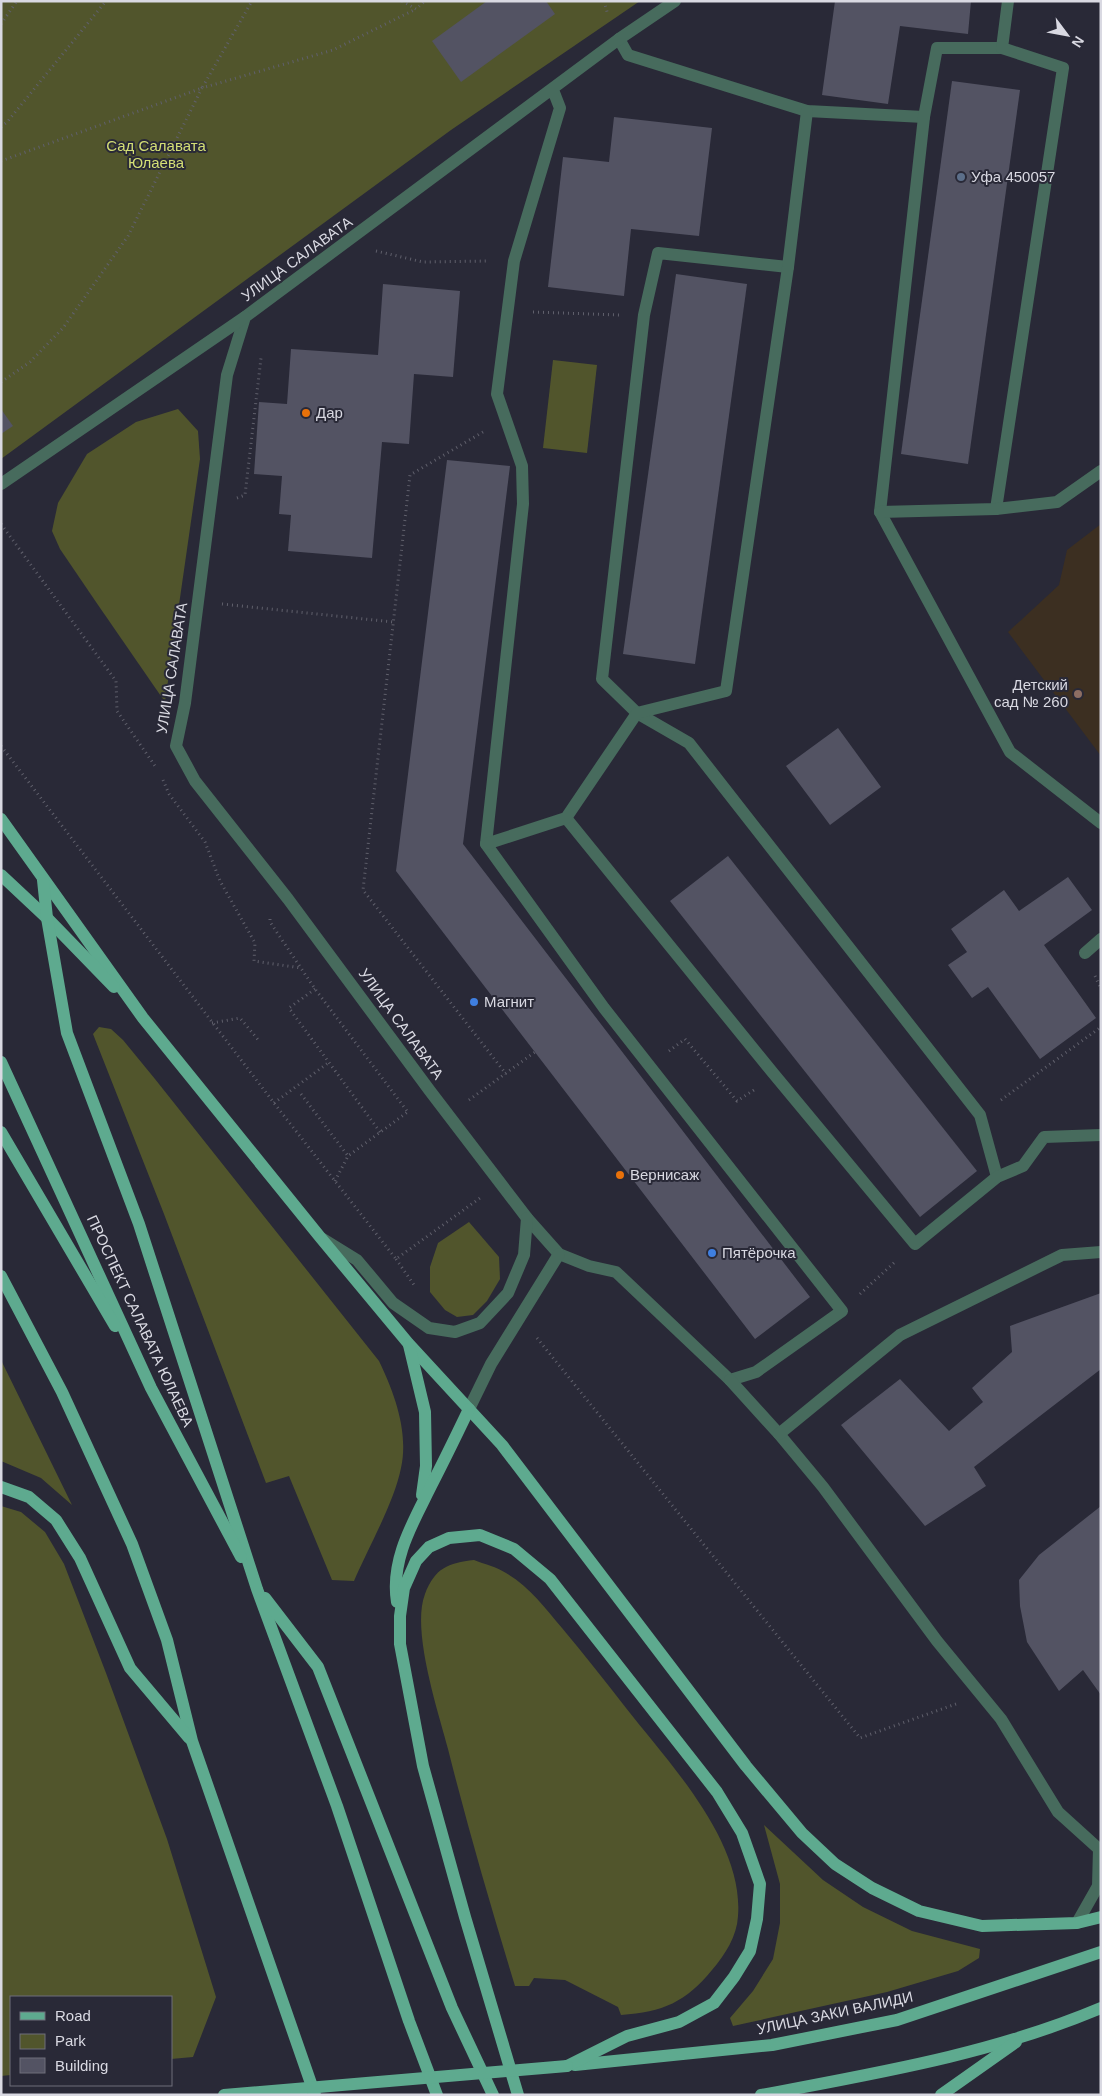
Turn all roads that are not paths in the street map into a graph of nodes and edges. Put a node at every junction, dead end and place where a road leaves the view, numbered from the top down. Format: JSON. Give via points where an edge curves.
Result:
{"nodes":[{"id":1,"x":675,"y":1,"type":"edge"},
{"id":2,"x":1008,"y":1,"type":"edge"},
{"id":3,"x":619,"y":39,"type":"junction"},
{"id":4,"x":1002,"y":48,"type":"junction"},
{"id":5,"x":553,"y":90,"type":"junction"},
{"id":6,"x":807,"y":111,"type":"junction"},
{"id":7,"x":924,"y":117,"type":"junction"},
{"id":8,"x":788,"y":267,"type":"junction"},
{"id":9,"x":245,"y":317,"type":"junction"},
{"id":10,"x":1101,"y":471,"type":"edge"},
{"id":11,"x":1,"y":484,"type":"edge"},
{"id":12,"x":996,"y":509,"type":"junction"},
{"id":13,"x":880,"y":512,"type":"junction"},
{"id":14,"x":638,"y":713,"type":"junction"},
{"id":15,"x":566,"y":818,"type":"junction"},
{"id":16,"x":1,"y":819,"type":"edge"},
{"id":17,"x":1101,"y":823,"type":"edge"},
{"id":18,"x":486,"y":844,"type":"junction"},
{"id":19,"x":1,"y":875,"type":"edge"},
{"id":20,"x":43,"y":877,"type":"junction"},
{"id":21,"x":47,"y":918,"type":"junction"},
{"id":22,"x":1101,"y":939,"type":"edge"},
{"id":23,"x":1085,"y":953,"type":"dead end"},
{"id":24,"x":143,"y":1018,"type":"junction"},
{"id":25,"x":1,"y":1062,"type":"edge"},
{"id":26,"x":1,"y":1132,"type":"edge"},
{"id":27,"x":1101,"y":1135,"type":"edge"},
{"id":28,"x":997,"y":1177,"type":"junction"},
{"id":29,"x":526,"y":1218,"type":"junction"},
{"id":30,"x":320,"y":1237,"type":"junction"},
{"id":31,"x":1101,"y":1252,"type":"edge"},
{"id":32,"x":559,"y":1254,"type":"junction"},
{"id":33,"x":1,"y":1276,"type":"edge"},
{"id":34,"x":408,"y":1343,"type":"junction"},
{"id":35,"x":730,"y":1380,"type":"junction"},
{"id":36,"x":151,"y":1388,"type":"junction"},
{"id":37,"x":469,"y":1409,"type":"junction"},
{"id":38,"x":779,"y":1434,"type":"junction"},
{"id":39,"x":1,"y":1487,"type":"edge"},
{"id":40,"x":420,"y":1508,"type":"junction"},
{"id":41,"x":257,"y":1589,"type":"junction"},
{"id":42,"x":400,"y":1616,"type":"junction"},
{"id":43,"x":192,"y":1741,"type":"junction"},
{"id":44,"x":1101,"y":1917,"type":"edge"},
{"id":45,"x":1078,"y":1924,"type":"junction"},
{"id":46,"x":1101,"y":1952,"type":"edge"},
{"id":47,"x":1101,"y":2008,"type":"edge"},
{"id":48,"x":1022,"y":2038,"type":"junction"},
{"id":49,"x":567,"y":2066,"type":"junction"},
{"id":50,"x":224,"y":2095,"type":"edge"},
{"id":51,"x":315,"y":2095,"type":"edge"},
{"id":52,"x":437,"y":2095,"type":"edge"},
{"id":53,"x":493,"y":2095,"type":"edge"},
{"id":54,"x":518,"y":2095,"type":"edge"},
{"id":55,"x":761,"y":2095,"type":"edge"},
{"id":56,"x":941,"y":2095,"type":"edge"}],
"edges":[{"from":1,"to":3,"type":"street","name":"УЛИЦА САЛАВАТА"},
{"from":2,"to":4,"type":"street"},
{"from":3,"to":5,"type":"street","name":"УЛИЦА САЛАВАТА"},
{"from":3,"to":6,"type":"street","via":[[628,55]]},
{"from":4,"to":7,"type":"street","via":[[937,48]]},
{"from":4,"to":12,"type":"street","via":[[1063,68]]},
{"from":5,"to":9,"type":"street","name":"УЛИЦА САЛАВАТА"},
{"from":5,"to":18,"type":"street","via":[[560,108],[514,261],[497,394],[522,466],[523,504]]},
{"from":6,"to":7,"type":"street"},
{"from":6,"to":8,"type":"street"},
{"from":7,"to":13,"type":"street"},
{"from":8,"to":14,"type":"street","via":[[726,691]]},
{"from":8,"to":14,"type":"street","via":[[658,253],[644,316],[602,679]]},
{"from":9,"to":11,"type":"street"},
{"from":9,"to":29,"type":"street","name":"УЛИЦА САЛАВАТА","via":[[227,375],[185,703],[176,746],[195,781],[288,899]]},
{"from":10,"to":12,"type":"street","via":[[1057,502]]},
{"from":12,"to":13,"type":"street"},
{"from":13,"to":17,"type":"street","via":[[1010,752]]},
{"from":14,"to":15,"type":"street"},
{"from":14,"to":28,"type":"street","via":[[689,743],[980,1115]]},
{"from":15,"to":18,"type":"street"},
{"from":15,"to":28,"type":"street","via":[[915,1244]]},
{"from":16,"to":20,"type":"main road"},
{"from":18,"to":35,"type":"street","via":[[604,1008],[842,1312],[756,1372]]},
{"from":19,"to":21,"type":"main road"},
{"from":20,"to":21,"type":"main road"},
{"from":20,"to":24,"type":"main road"},
{"from":21,"to":24,"type":"main road"},
{"from":21,"to":41,"type":"main road","via":[[67,1032],[139,1224]]},
{"from":22,"to":23,"type":"street"},
{"from":24,"to":30,"type":"main road"},
{"from":25,"to":36,"type":"main road","name":"ПРОСПЕКТ САЛАВАТА ЮЛАЕВА"},
{"from":26,"to":36,"type":"main road"},
{"from":27,"to":28,"type":"street","via":[[1044,1137],[1023,1166]]},
{"from":29,"to":30,"type":"street","via":[[524,1256],[508,1293],[480,1323],[455,1332],[429,1328],[393,1303],[357,1260]]},
{"from":29,"to":32,"type":"street","name":"УЛИЦА САЛАВАТА"},
{"from":30,"to":34,"type":"main road"},
{"from":31,"to":38,"type":"street","via":[[1062,1255],[900,1335]]},
{"from":32,"to":35,"type":"street","via":[[616,1272]]},
{"from":32,"to":37,"type":"street","via":[[492,1364]]},
{"from":33,"to":43,"type":"main road","via":[[62,1392],[132,1544],[167,1640]]},
{"from":34,"to":37,"type":"main road"},
{"from":34,"to":40,"type":"main road","via":[[425,1412],[426,1466]]},
{"from":35,"to":38,"type":"street"},
{"from":36,"to":41,"type":"main road","name":"ПРОСПЕКТ САЛАВАТА ЮЛАЕВА"},
{"from":37,"to":40,"type":"main road"},
{"from":37,"to":45,"type":"main road","via":[[543,1497],[778,1806],[835,1864],[872,1888],[919,1911],[982,1926]]},
{"from":38,"to":45,"type":"street","via":[[823,1487],[937,1641],[1001,1719],[1058,1812],[1099,1848],[1098,1886]]},
{"from":39,"to":43,"type":"main road","via":[[29,1497],[56,1520],[80,1558],[130,1668]]},
{"from":40,"to":42,"type":"main road","via":[[398,1563],[395,1589]]},
{"from":41,"to":52,"type":"main road","via":[[337,1806]]},
{"from":41,"to":53,"type":"main road","via":[[318,1667],[452,2008]]},
{"from":42,"to":49,"type":"main road","via":[[404,1588],[416,1562],[429,1547],[449,1538],[480,1535],[514,1549],[556,1586],[718,1792],[742,1834],[760,1884],[750,1951],[734,1977],[714,2003],[679,2022],[627,2036]]},
{"from":42,"to":54,"type":"main road","via":[[400,1644],[423,1766]]},
{"from":43,"to":51,"type":"main road"},
{"from":44,"to":45,"type":"main road"},
{"from":46,"to":49,"type":"main road","name":"УЛИЦА ЗАКИ ВАЛИДИ","via":[[897,2020],[772,2045]]},
{"from":47,"to":48,"type":"main road"},
{"from":48,"to":55,"type":"main road","via":[[898,2070]]},
{"from":48,"to":56,"type":"main road"},
{"from":49,"to":50,"type":"main road","name":"УЛИЦА ЗАКИ ВАЛИДИ","bridge":true}]}
